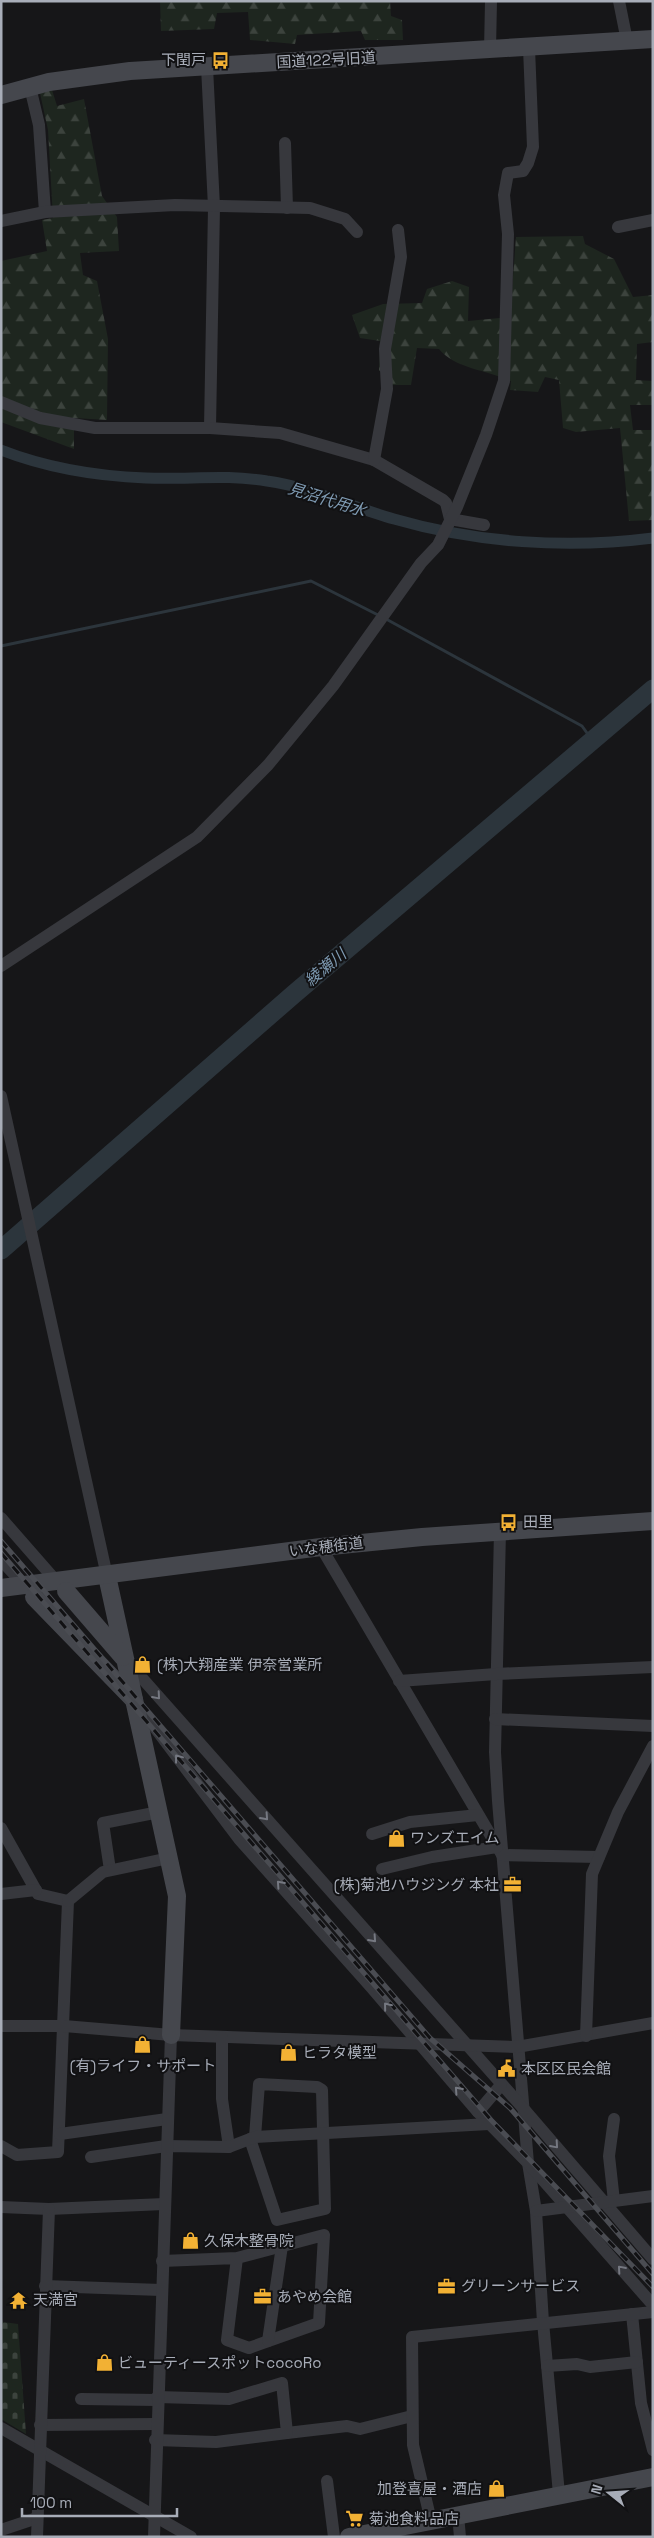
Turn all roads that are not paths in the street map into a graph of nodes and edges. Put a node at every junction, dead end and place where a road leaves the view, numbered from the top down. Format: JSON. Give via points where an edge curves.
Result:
{"nodes":[{"id":1,"x":491,"y":1,"type":"edge"},
{"id":2,"x":619,"y":1,"type":"edge"},
{"id":3,"x":653,"y":39,"type":"edge"},
{"id":4,"x":627,"y":40,"type":"junction"},
{"id":5,"x":529,"y":48,"type":"junction"},
{"id":6,"x":490,"y":50,"type":"junction"},
{"id":7,"x":207,"y":67,"type":"junction"},
{"id":8,"x":30,"y":87,"type":"junction"},
{"id":9,"x":1,"y":95,"type":"edge"},
{"id":10,"x":285,"y":143,"type":"dead end"},
{"id":11,"x":214,"y":207,"type":"junction"},
{"id":12,"x":286,"y":208,"type":"junction"},
{"id":13,"x":45,"y":212,"type":"junction"},
{"id":14,"x":653,"y":220,"type":"edge"},
{"id":15,"x":1,"y":221,"type":"edge"},
{"id":16,"x":618,"y":227,"type":"dead end"},
{"id":17,"x":398,"y":230,"type":"dead end"},
{"id":18,"x":357,"y":232,"type":"dead end"},
{"id":19,"x":1,"y":402,"type":"edge"},
{"id":20,"x":210,"y":428,"type":"junction"},
{"id":21,"x":374,"y":460,"type":"junction"},
{"id":22,"x":449,"y":521,"type":"junction"},
{"id":23,"x":484,"y":525,"type":"dead end"},
{"id":24,"x":1,"y":966,"type":"edge"},
{"id":25,"x":1,"y":1096,"type":"edge"},
{"id":26,"x":1,"y":1518,"type":"edge"},
{"id":27,"x":653,"y":1521,"type":"edge"},
{"id":28,"x":500,"y":1531,"type":"junction"},
{"id":29,"x":321,"y":1546,"type":"junction"},
{"id":30,"x":1,"y":1560,"type":"edge"},
{"id":31,"x":106,"y":1576,"type":"junction"},
{"id":32,"x":61,"y":1587,"type":"junction"},
{"id":33,"x":1,"y":1588,"type":"edge"},
{"id":34,"x":29,"y":1591,"type":"junction"},
{"id":35,"x":125,"y":1659,"type":"junction"},
{"id":36,"x":653,"y":1667,"type":"edge"},
{"id":37,"x":496,"y":1674,"type":"junction"},
{"id":38,"x":399,"y":1681,"type":"junction"},
{"id":39,"x":134,"y":1700,"type":"junction"},
{"id":40,"x":495,"y":1719,"type":"junction"},
{"id":41,"x":653,"y":1726,"type":"edge"},
{"id":42,"x":653,"y":1746,"type":"edge"},
{"id":43,"x":159,"y":1812,"type":"junction"},
{"id":44,"x":478,"y":1815,"type":"junction"},
{"id":45,"x":1,"y":1828,"type":"edge"},
{"id":46,"x":372,"y":1834,"type":"dead end"},
{"id":47,"x":500,"y":1851,"type":"junction"},
{"id":48,"x":599,"y":1857,"type":"junction"},
{"id":49,"x":169,"y":1858,"type":"junction"},
{"id":50,"x":382,"y":1869,"type":"dead end"},
{"id":51,"x":110,"y":1870,"type":"junction"},
{"id":52,"x":36,"y":1890,"type":"junction"},
{"id":53,"x":1,"y":1894,"type":"edge"},
{"id":54,"x":68,"y":1901,"type":"junction"},
{"id":55,"x":653,"y":2023,"type":"edge"},
{"id":56,"x":1,"y":2026,"type":"edge"},
{"id":57,"x":64,"y":2026,"type":"junction"},
{"id":58,"x":170,"y":2035,"type":"junction"},
{"id":59,"x":586,"y":2036,"type":"junction"},
{"id":60,"x":222,"y":2037,"type":"junction"},
{"id":61,"x":418,"y":2044,"type":"junction"},
{"id":62,"x":468,"y":2047,"type":"junction"},
{"id":63,"x":518,"y":2047,"type":"junction"},
{"id":64,"x":501,"y":2085,"type":"junction"},
{"id":65,"x":523,"y":2108,"type":"junction"},
{"id":66,"x":478,"y":2112,"type":"junction"},
{"id":67,"x":167,"y":2119,"type":"junction"},
{"id":68,"x":614,"y":2120,"type":"dead end"},
{"id":69,"x":489,"y":2124,"type":"junction"},
{"id":70,"x":60,"y":2134,"type":"junction"},
{"id":71,"x":324,"y":2134,"type":"junction"},
{"id":72,"x":252,"y":2138,"type":"junction"},
{"id":73,"x":1,"y":2146,"type":"edge"},
{"id":74,"x":166,"y":2146,"type":"junction"},
{"id":75,"x":229,"y":2147,"type":"junction"},
{"id":76,"x":91,"y":2157,"type":"dead end"},
{"id":77,"x":528,"y":2163,"type":"junction"},
{"id":78,"x":653,"y":2196,"type":"edge"},
{"id":79,"x":610,"y":2202,"type":"junction"},
{"id":80,"x":164,"y":2204,"type":"junction"},
{"id":81,"x":566,"y":2206,"type":"junction"},
{"id":82,"x":1,"y":2207,"type":"edge"},
{"id":83,"x":49,"y":2210,"type":"junction"},
{"id":84,"x":536,"y":2211,"type":"junction"},
{"id":85,"x":282,"y":2246,"type":"junction"},
{"id":86,"x":238,"y":2258,"type":"junction"},
{"id":87,"x":653,"y":2259,"type":"edge"},
{"id":88,"x":162,"y":2261,"type":"junction"},
{"id":89,"x":45,"y":2286,"type":"junction"},
{"id":90,"x":161,"y":2290,"type":"junction"},
{"id":91,"x":653,"y":2305,"type":"edge"},
{"id":92,"x":653,"y":2312,"type":"edge"},
{"id":93,"x":632,"y":2314,"type":"junction"},
{"id":94,"x":543,"y":2322,"type":"junction"},
{"id":95,"x":268,"y":2341,"type":"junction"},
{"id":96,"x":637,"y":2362,"type":"junction"},
{"id":97,"x":547,"y":2366,"type":"junction"},
{"id":98,"x":157,"y":2398,"type":"junction"},
{"id":99,"x":81,"y":2399,"type":"dead end"},
{"id":100,"x":412,"y":2416,"type":"junction"},
{"id":101,"x":156,"y":2424,"type":"junction"},
{"id":102,"x":40,"y":2425,"type":"junction"},
{"id":103,"x":1,"y":2428,"type":"edge"},
{"id":104,"x":287,"y":2433,"type":"junction"},
{"id":105,"x":156,"y":2440,"type":"junction"},
{"id":106,"x":40,"y":2449,"type":"junction"},
{"id":107,"x":653,"y":2450,"type":"edge"},
{"id":108,"x":653,"y":2476,"type":"edge"},
{"id":109,"x":327,"y":2482,"type":"dead end"},
{"id":110,"x":559,"y":2494,"type":"junction"},
{"id":111,"x":154,"y":2515,"type":"junction"},
{"id":112,"x":458,"y":2515,"type":"junction"},
{"id":113,"x":37,"y":2518,"type":"junction"},
{"id":114,"x":431,"y":2521,"type":"junction"},
{"id":115,"x":1,"y":2530,"type":"edge"},
{"id":116,"x":36,"y":2537,"type":"edge"},
{"id":117,"x":154,"y":2537,"type":"edge"},
{"id":118,"x":191,"y":2537,"type":"edge"},
{"id":119,"x":334,"y":2537,"type":"edge"},
{"id":120,"x":349,"y":2537,"type":"edge"},
{"id":121,"x":460,"y":2537,"type":"edge"}],
"edges":[{"from":1,"to":6,"type":"street"},
{"from":2,"to":4,"type":"street"},
{"from":3,"to":4,"type":"street","name":"国道122号旧道"},
{"from":4,"to":5,"type":"street","name":"国道122号旧道"},
{"from":5,"to":6,"type":"street","name":"国道122号旧道"},
{"from":5,"to":22,"type":"street","via":[[533,147],[523,171],[508,173],[504,194],[508,234],[504,380],[486,434]]},
{"from":6,"to":7,"type":"street","name":"国道122号旧道"},
{"from":7,"to":8,"type":"street","name":"国道122号旧道","via":[[78,76]]},
{"from":7,"to":11,"type":"street"},
{"from":8,"to":9,"type":"street","name":"国道122号旧道"},
{"from":8,"to":13,"type":"street","via":[[39,125]]},
{"from":10,"to":12,"type":"street"},
{"from":11,"to":12,"type":"street"},
{"from":11,"to":13,"type":"street","via":[[175,205]]},
{"from":11,"to":20,"type":"street"},
{"from":12,"to":18,"type":"street","via":[[310,208],[334,214],[345,219]]},
{"from":13,"to":15,"type":"street"},
{"from":14,"to":16,"type":"street"},
{"from":17,"to":21,"type":"street","via":[[401,257],[384,349],[387,390]]},
{"from":19,"to":20,"type":"street","via":[[40,418],[95,428]]},
{"from":20,"to":21,"type":"street","via":[[280,433]]},
{"from":21,"to":22,"type":"street","via":[[443,500]]},
{"from":22,"to":23,"type":"street"},
{"from":22,"to":24,"type":"street","via":[[442,537],[327,693],[268,765],[209,825],[196,837]]},
{"from":25,"to":31,"type":"street"},
{"from":26,"to":32,"type":"street"},
{"from":27,"to":28,"type":"street","name":"いな穂街道"},
{"from":28,"to":29,"type":"street","name":"いな穂街道"},
{"from":28,"to":37,"type":"street"},
{"from":29,"to":31,"type":"street","name":"いな穂街道"},
{"from":29,"to":38,"type":"street"},
{"from":30,"to":34,"type":"street"},
{"from":31,"to":32,"type":"street","name":"いな穂街道"},
{"from":31,"to":35,"type":"street"},
{"from":32,"to":34,"type":"street","name":"いな穂街道"},
{"from":32,"to":35,"type":"street"},
{"from":33,"to":34,"type":"street","name":"いな穂街道"},
{"from":34,"to":39,"type":"street"},
{"from":35,"to":39,"type":"street"},
{"from":35,"to":62,"type":"street","one_way":true},
{"from":36,"to":37,"type":"street"},
{"from":37,"to":38,"type":"street"},
{"from":37,"to":40,"type":"street"},
{"from":38,"to":44,"type":"street"},
{"from":39,"to":43,"type":"street"},
{"from":61,"to":39,"type":"street","one_way":true,"via":[[372,1987],[240,1839]]},
{"from":40,"to":41,"type":"street"},
{"from":40,"to":47,"type":"street"},
{"from":42,"to":48,"type":"street","via":[[618,1812]]},
{"from":43,"to":49,"type":"street"},
{"from":43,"to":51,"type":"street","via":[[103,1823]]},
{"from":44,"to":46,"type":"street","via":[[410,1822]]},
{"from":44,"to":47,"type":"street"},
{"from":45,"to":52,"type":"street"},
{"from":47,"to":48,"type":"street"},
{"from":47,"to":50,"type":"street","via":[[432,1857]]},
{"from":47,"to":63,"type":"street"},
{"from":48,"to":59,"type":"street","via":[[592,1874]]},
{"from":49,"to":51,"type":"street"},
{"from":49,"to":58,"type":"street","via":[[177,1896]]},
{"from":51,"to":54,"type":"street","via":[[103,1872]]},
{"from":52,"to":53,"type":"street"},
{"from":52,"to":54,"type":"street","via":[[38,1894]]},
{"from":54,"to":57,"type":"street"},
{"from":55,"to":59,"type":"street"},
{"from":56,"to":57,"type":"street"},
{"from":57,"to":58,"type":"street"},
{"from":57,"to":70,"type":"street"},
{"from":58,"to":60,"type":"street"},
{"from":58,"to":67,"type":"street"},
{"from":59,"to":63,"type":"street"},
{"from":60,"to":61,"type":"street"},
{"from":60,"to":75,"type":"street","via":[[222,2099]]},
{"from":61,"to":62,"type":"street"},
{"from":66,"to":61,"type":"street","one_way":true},
{"from":62,"to":63,"type":"street"},
{"from":62,"to":64,"type":"street"},
{"from":63,"to":65,"type":"street"},
{"from":64,"to":65,"type":"street"},
{"from":64,"to":66,"type":"street"},
{"from":65,"to":77,"type":"street"},
{"from":65,"to":79,"type":"street","one_way":true},
{"from":66,"to":69,"type":"street"},
{"from":67,"to":70,"type":"street"},
{"from":67,"to":74,"type":"street"},
{"from":68,"to":79,"type":"street","via":[[609,2156]]},
{"from":69,"to":71,"type":"street"},
{"from":69,"to":77,"type":"street"},
{"from":70,"to":73,"type":"street","via":[[58,2152],[17,2155]]},
{"from":71,"to":72,"type":"street"},
{"from":71,"to":72,"type":"street","via":[[322,2090],[317,2087],[259,2084]]},
{"from":71,"to":72,"type":"street","via":[[324,2209],[278,2220]]},
{"from":72,"to":75,"type":"street"},
{"from":74,"to":75,"type":"street"},
{"from":74,"to":76,"type":"street"},
{"from":74,"to":80,"type":"street"},
{"from":77,"to":81,"type":"street"},
{"from":77,"to":84,"type":"street"},
{"from":78,"to":79,"type":"street"},
{"from":79,"to":81,"type":"street"},
{"from":79,"to":87,"type":"street"},
{"from":80,"to":83,"type":"street"},
{"from":80,"to":88,"type":"street"},
{"from":81,"to":84,"type":"street"},
{"from":91,"to":81,"type":"street","one_way":true},
{"from":82,"to":83,"type":"street"},
{"from":83,"to":89,"type":"street"},
{"from":84,"to":94,"type":"street"},
{"from":85,"to":86,"type":"street"},
{"from":85,"to":95,"type":"street"},
{"from":85,"to":95,"type":"street","via":[[324,2235],[319,2323]]},
{"from":86,"to":88,"type":"street"},
{"from":86,"to":95,"type":"street","via":[[227,2340],[249,2348]]},
{"from":88,"to":90,"type":"street"},
{"from":89,"to":90,"type":"street"},
{"from":89,"to":102,"type":"street"},
{"from":90,"to":98,"type":"street"},
{"from":92,"to":93,"type":"street"},
{"from":93,"to":94,"type":"street"},
{"from":93,"to":96,"type":"street"},
{"from":94,"to":97,"type":"street"},
{"from":94,"to":100,"type":"street","via":[[412,2337]]},
{"from":96,"to":97,"type":"street","via":[[590,2367],[577,2364]]},
{"from":96,"to":107,"type":"street","via":[[641,2403]]},
{"from":97,"to":110,"type":"street"},
{"from":98,"to":99,"type":"street"},
{"from":98,"to":101,"type":"street"},
{"from":98,"to":104,"type":"street","via":[[229,2398],[282,2383]]},
{"from":100,"to":104,"type":"street","via":[[360,2429],[346,2426]]},
{"from":100,"to":114,"type":"street","via":[[413,2445]]},
{"from":101,"to":102,"type":"street"},
{"from":101,"to":105,"type":"street"},
{"from":102,"to":106,"type":"street"},
{"from":103,"to":106,"type":"street"},
{"from":104,"to":105,"type":"street","via":[[216,2442]]},
{"from":105,"to":111,"type":"street"},
{"from":106,"to":111,"type":"street"},
{"from":106,"to":113,"type":"street"},
{"from":108,"to":110,"type":"street"},
{"from":109,"to":119,"type":"street"},
{"from":110,"to":112,"type":"street"},
{"from":111,"to":117,"type":"street"},
{"from":111,"to":118,"type":"street"},
{"from":112,"to":114,"type":"street"},
{"from":112,"to":121,"type":"street"},
{"from":113,"to":115,"type":"street"},
{"from":113,"to":116,"type":"street"},
{"from":114,"to":120,"type":"street"}]}
